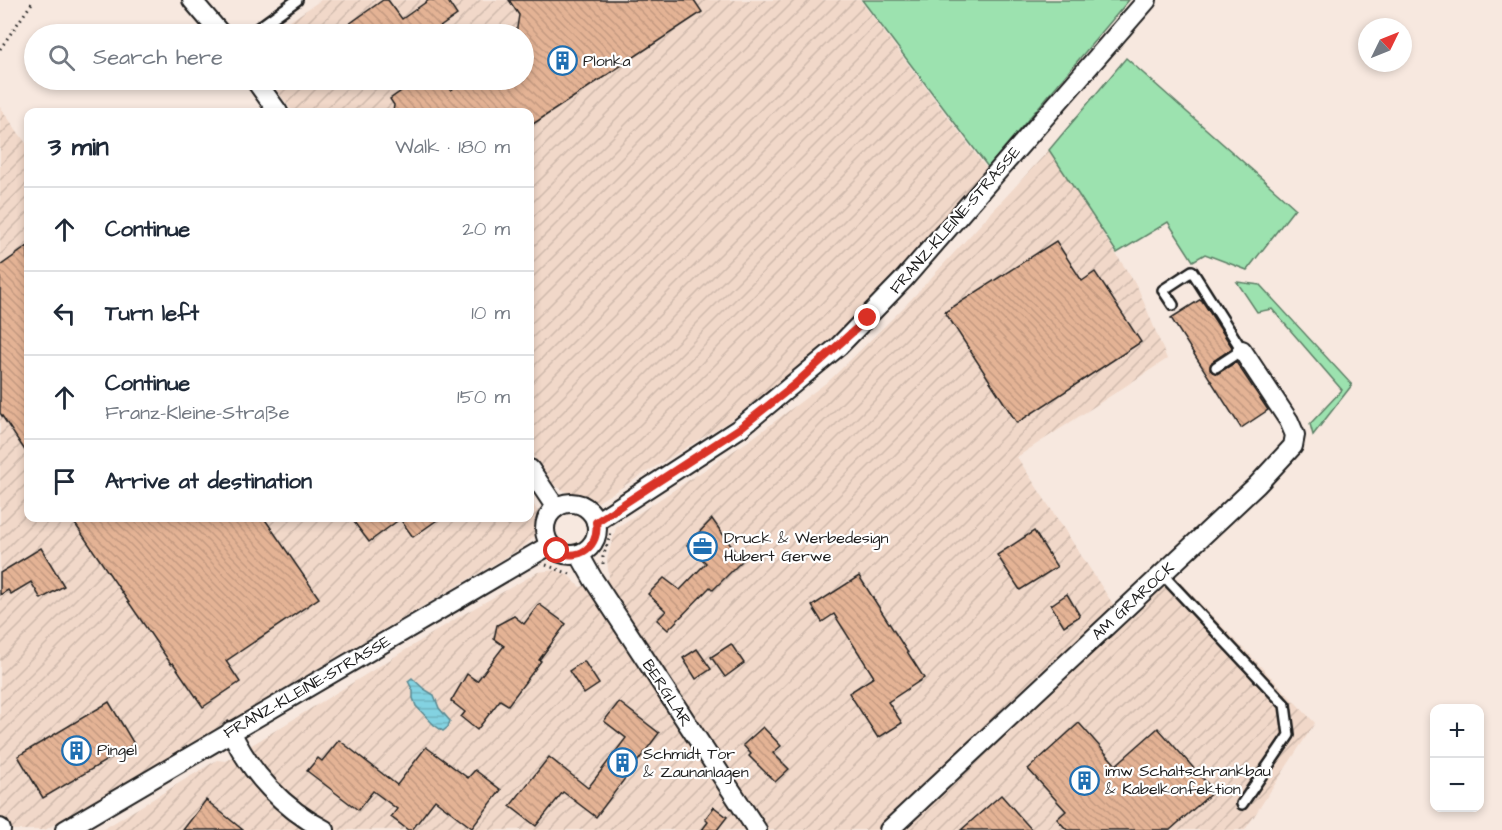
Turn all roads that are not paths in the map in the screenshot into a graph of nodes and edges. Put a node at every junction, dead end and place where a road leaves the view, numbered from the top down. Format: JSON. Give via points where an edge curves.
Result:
{"nodes":[{"id":1,"x":192,"y":0,"type":"edge"},
{"id":2,"x":297,"y":0,"type":"edge"},
{"id":3,"x":1147,"y":0,"type":"edge"},
{"id":4,"x":212,"y":24,"type":"edge"},
{"id":5,"x":264,"y":24,"type":"edge"},
{"id":6,"x":262,"y":90,"type":"edge"},
{"id":7,"x":275,"y":108,"type":"edge"},
{"id":8,"x":1173,"y":305,"type":"dead end"},
{"id":9,"x":1242,"y":350,"type":"junction"},
{"id":10,"x":1216,"y":367,"type":"dead end"},
{"id":11,"x":534,"y":475,"type":"edge"},
{"id":12,"x":556,"y":508,"type":"junction"},
{"id":13,"x":596,"y":522,"type":"junction"},
{"id":14,"x":550,"y":545,"type":"junction"},
{"id":15,"x":579,"y":554,"type":"junction"},
{"id":16,"x":1162,"y":574,"type":"junction"},
{"id":17,"x":231,"y":731,"type":"junction"},
{"id":18,"x":1242,"y":804,"type":"dead end"},
{"id":19,"x":65,"y":830,"type":"edge"},
{"id":20,"x":325,"y":830,"type":"edge"},
{"id":21,"x":757,"y":830,"type":"edge"},
{"id":22,"x":889,"y":830,"type":"edge"}],
"edges":[{"from":1,"to":4,"type":"street"},
{"from":2,"to":5,"type":"lane"},
{"from":3,"to":13,"type":"street","name":"FRANZ-KLEINE-STRASSE","via":[[912,271],[839,346],[740,428]]},
{"from":6,"to":7,"type":"street"},
{"from":8,"to":9,"type":"lane","via":[[1163,290],[1192,271]]},
{"from":9,"to":10,"type":"lane"},
{"from":9,"to":16,"type":"street","name":"AM GRAROCK","via":[[1289,421],[1295,435],[1293,446]]},
{"from":11,"to":12,"type":"street"},
{"from":12,"to":13,"type":"street","via":[[580,505],[587,508]]},
{"from":12,"to":14,"type":"street","via":[[546,521]]},
{"from":13,"to":15,"type":"street","via":[[593,544]]},
{"from":14,"to":15,"type":"street","via":[[564,555]]},
{"from":14,"to":17,"type":"street","name":"FRANZ-KLEINE-STRASSE"},
{"from":15,"to":21,"type":"street","name":"BERGLAR"},
{"from":16,"to":18,"type":"lane","via":[[1285,705],[1289,735]]},
{"from":16,"to":22,"type":"street","name":"AM GRAROCK"},
{"from":17,"to":19,"type":"street","name":"FRANZ-KLEINE-STRASSE"},
{"from":17,"to":20,"type":"street","via":[[256,775],[307,821]]}]}
